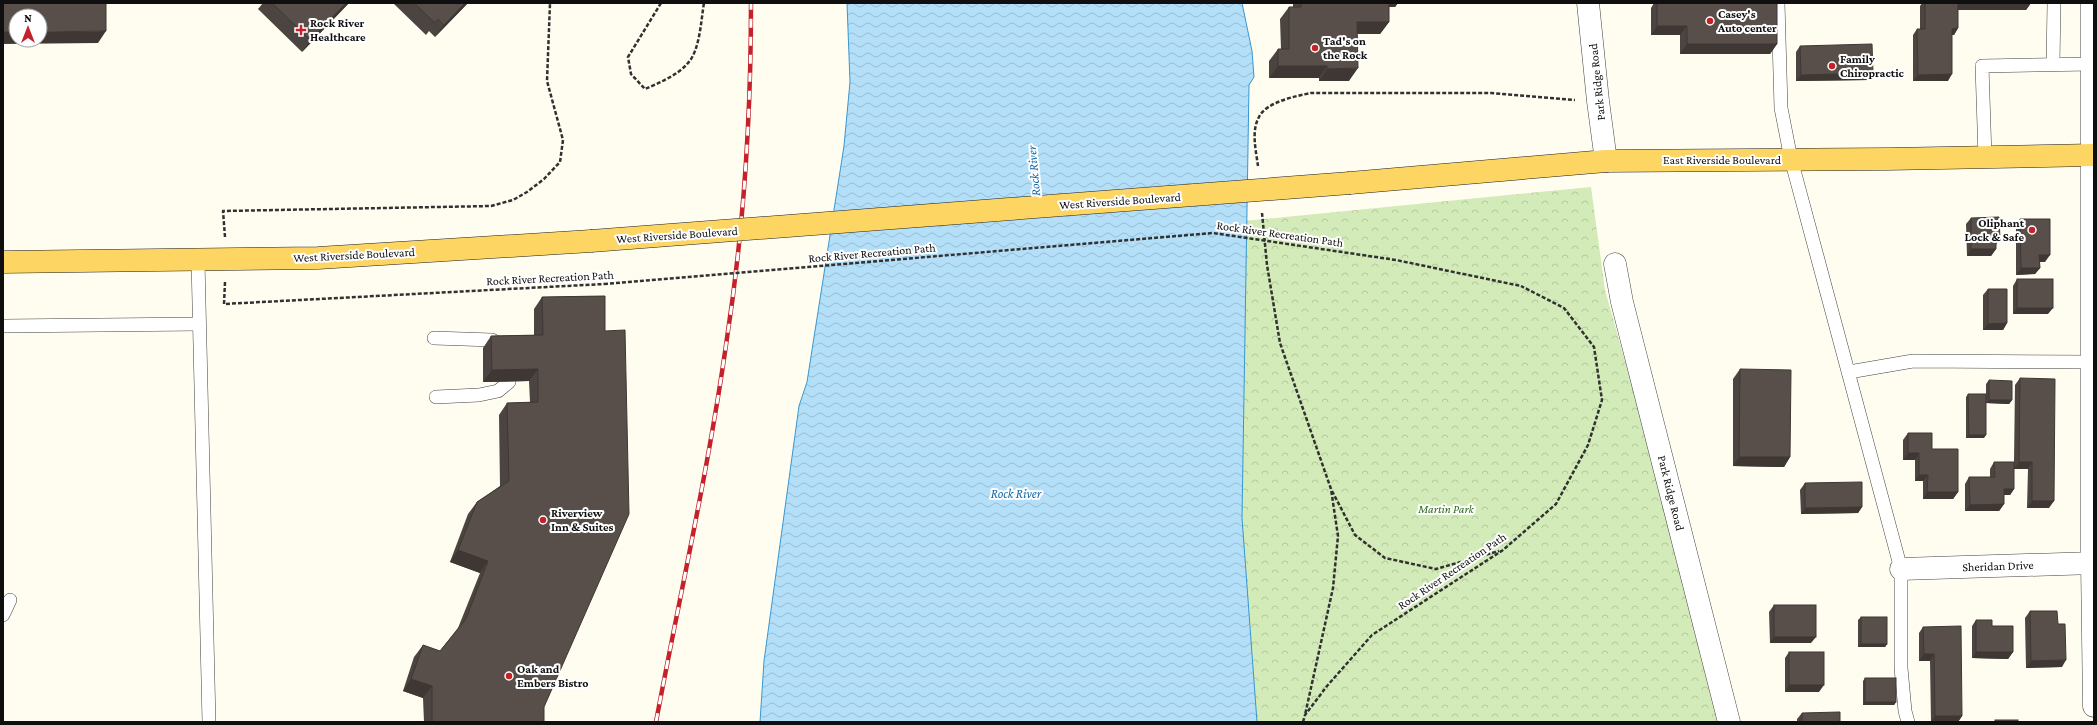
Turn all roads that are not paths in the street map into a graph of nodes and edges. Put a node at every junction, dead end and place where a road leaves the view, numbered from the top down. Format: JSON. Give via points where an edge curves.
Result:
{"nodes":[{"id":1,"x":1588,"y":3,"type":"edge"},
{"id":2,"x":1778,"y":3,"type":"edge"},
{"id":3,"x":2054,"y":3,"type":"edge"},
{"id":4,"x":2092,"y":3,"type":"edge"},
{"id":5,"x":2053,"y":64,"type":"junction"},
{"id":6,"x":2092,"y":64,"type":"junction"},
{"id":7,"x":2093,"y":155,"type":"edge"},
{"id":8,"x":1985,"y":157,"type":"junction"},
{"id":9,"x":1791,"y":159,"type":"junction"},
{"id":10,"x":1606,"y":160,"type":"junction"},
{"id":11,"x":1350,"y":183,"type":"joint"},
{"id":12,"x":198,"y":261,"type":"junction"},
{"id":13,"x":3,"y":262,"type":"edge"},
{"id":14,"x":1615,"y":264,"type":"dead end"},
{"id":15,"x":199,"y":324,"type":"junction"},
{"id":16,"x":3,"y":326,"type":"edge"},
{"id":17,"x":434,"y":338,"type":"dead end"},
{"id":18,"x":2093,"y":362,"type":"edge"},
{"id":19,"x":1849,"y":372,"type":"junction"},
{"id":20,"x":436,"y":397,"type":"dead end"},
{"id":21,"x":2093,"y":563,"type":"edge"},
{"id":22,"x":1901,"y":569,"type":"junction"},
{"id":23,"x":10,"y":600,"type":"dead end"},
{"id":24,"x":3,"y":615,"type":"edge"},
{"id":25,"x":2094,"y":706,"type":"edge"},
{"id":26,"x":209,"y":722,"type":"edge"},
{"id":27,"x":1729,"y":722,"type":"edge"},
{"id":28,"x":1908,"y":722,"type":"edge"}],
"edges":[{"from":1,"to":10,"type":"street","name":"Park Ridge Road"},
{"from":2,"to":9,"type":"lane","via":[[1781,108]]},
{"from":3,"to":5,"type":"lane"},
{"from":4,"to":6,"type":"street"},
{"from":5,"to":6,"type":"lane"},
{"from":5,"to":8,"type":"lane","via":[[1982,66]]},
{"from":6,"to":7,"type":"street"},
{"from":7,"to":8,"type":"main road","name":"East Riverside Boulevard"},
{"from":7,"to":18,"type":"street"},
{"from":8,"to":9,"type":"main road","name":"East Riverside Boulevard"},
{"from":9,"to":10,"type":"main road","name":"East Riverside Boulevard"},
{"from":9,"to":19,"type":"lane"},
{"from":10,"to":11,"type":"main road","name":"East Riverside Boulevard"},
{"from":11,"to":12,"type":"main road","name":"West Riverside Boulevard","bridge":true,"via":[[592,241],[318,258]]},
{"from":12,"to":13,"type":"main road","name":"West Riverside Boulevard"},
{"from":12,"to":15,"type":"lane"},
{"from":14,"to":27,"type":"street","name":"Park Ridge Road","via":[[1622,302]]},
{"from":15,"to":16,"type":"lane"},
{"from":15,"to":26,"type":"lane"},
{"from":17,"to":20,"type":"lane","via":[[492,340],[502,348],[511,365],[508,382],[498,391],[479,395]]},
{"from":18,"to":19,"type":"lane","via":[[1913,361]]},
{"from":18,"to":21,"type":"street"},
{"from":19,"to":22,"type":"lane"},
{"from":21,"to":22,"type":"street","name":"Sheridan Drive"},
{"from":21,"to":25,"type":"street"},
{"from":22,"to":28,"type":"lane","via":[[1901,668]]},
{"from":23,"to":24,"type":"lane"}]}
